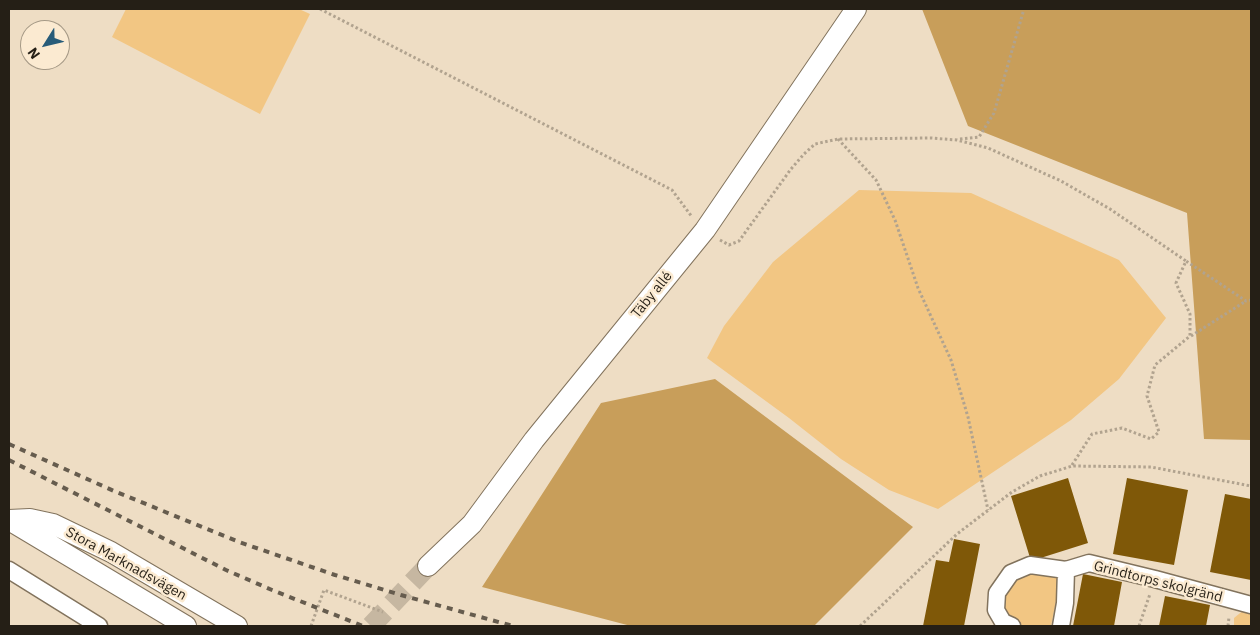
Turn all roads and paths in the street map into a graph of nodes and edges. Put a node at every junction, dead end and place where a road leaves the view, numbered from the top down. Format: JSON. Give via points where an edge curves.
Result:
{"nodes":[{"id":1,"x":320,"y":9,"type":"edge"},
{"id":2,"x":856,"y":9,"type":"edge"},
{"id":3,"x":1024,"y":9,"type":"edge"},
{"id":4,"x":838,"y":139,"type":"junction"},
{"id":5,"x":957,"y":140,"type":"junction"},
{"id":6,"x":705,"y":230,"type":"junction"},
{"id":7,"x":1186,"y":261,"type":"junction"},
{"id":8,"x":1251,"y":300,"type":"edge"},
{"id":9,"x":1246,"y":301,"type":"junction"},
{"id":10,"x":1190,"y":336,"type":"junction"},
{"id":11,"x":1072,"y":466,"type":"junction"},
{"id":12,"x":1251,"y":486,"type":"edge"},
{"id":13,"x":988,"y":510,"type":"junction"},
{"id":14,"x":9,"y":520,"type":"edge"},
{"id":15,"x":428,"y":566,"type":"tunnel mouth"},
{"id":16,"x":9,"y":570,"type":"edge"},
{"id":17,"x":1066,"y":570,"type":"junction"},
{"id":18,"x":1155,"y":579,"type":"junction"},
{"id":19,"x":1251,"y":605,"type":"edge"},
{"id":20,"x":384,"y":612,"type":"dead end"},
{"id":21,"x":99,"y":626,"type":"edge"},
{"id":22,"x":166,"y":626,"type":"edge"},
{"id":23,"x":186,"y":626,"type":"edge"},
{"id":24,"x":237,"y":626,"type":"edge"},
{"id":25,"x":311,"y":626,"type":"edge"},
{"id":26,"x":860,"y":626,"type":"edge"},
{"id":27,"x":1012,"y":626,"type":"edge"},
{"id":28,"x":1061,"y":626,"type":"edge"},
{"id":29,"x":1139,"y":626,"type":"edge"}],
"edges":[{"from":1,"to":6,"type":"path","via":[[672,190]]},
{"from":2,"to":6,"type":"street","name":"Täby allé"},
{"from":3,"to":5,"type":"path","via":[[994,113],[979,137]]},
{"from":4,"to":5,"type":"path"},
{"from":4,"to":6,"type":"path","via":[[815,144],[804,154],[739,241],[729,245]]},
{"from":4,"to":13,"type":"path","via":[[876,180],[895,220],[918,288],[951,360],[968,417]]},
{"from":5,"to":7,"type":"path","via":[[988,148],[1061,181],[1110,209]]},
{"from":6,"to":15,"type":"street","name":"Täby allé","via":[[534,440],[472,524]]},
{"from":7,"to":9,"type":"path"},
{"from":7,"to":10,"type":"path","via":[[1176,282],[1190,314]]},
{"from":8,"to":9,"type":"path"},
{"from":9,"to":10,"type":"path"},
{"from":10,"to":11,"type":"path","via":[[1155,365],[1147,396],[1160,432],[1151,439],[1122,428],[1092,434]]},
{"from":11,"to":12,"type":"path","via":[[1151,467]]},
{"from":11,"to":13,"type":"path","via":[[1040,476]]},
{"from":13,"to":26,"type":"path","via":[[957,534]]},
{"from":14,"to":22,"type":"street","via":[[30,547]]},
{"from":14,"to":23,"type":"street","name":"Stora Marknadsvägen"},
{"from":14,"to":24,"type":"street","name":"Stora Marknadsvägen","via":[[30,519],[53,524],[111,552]]},
{"from":16,"to":21,"type":"street"},
{"from":17,"to":18,"type":"street","name":"Grindtorps skolgränd","via":[[1089,564]]},
{"from":17,"to":27,"type":"street","name":"Grindtorps skolgränd","via":[[1030,565],[1011,573],[997,593],[996,610],[1003,622]]},
{"from":17,"to":28,"type":"street"},
{"from":18,"to":19,"type":"street","name":"Grindtorps skolgränd"},
{"from":18,"to":29,"type":"path"},
{"from":20,"to":25,"type":"path","via":[[324,590]]}]}
